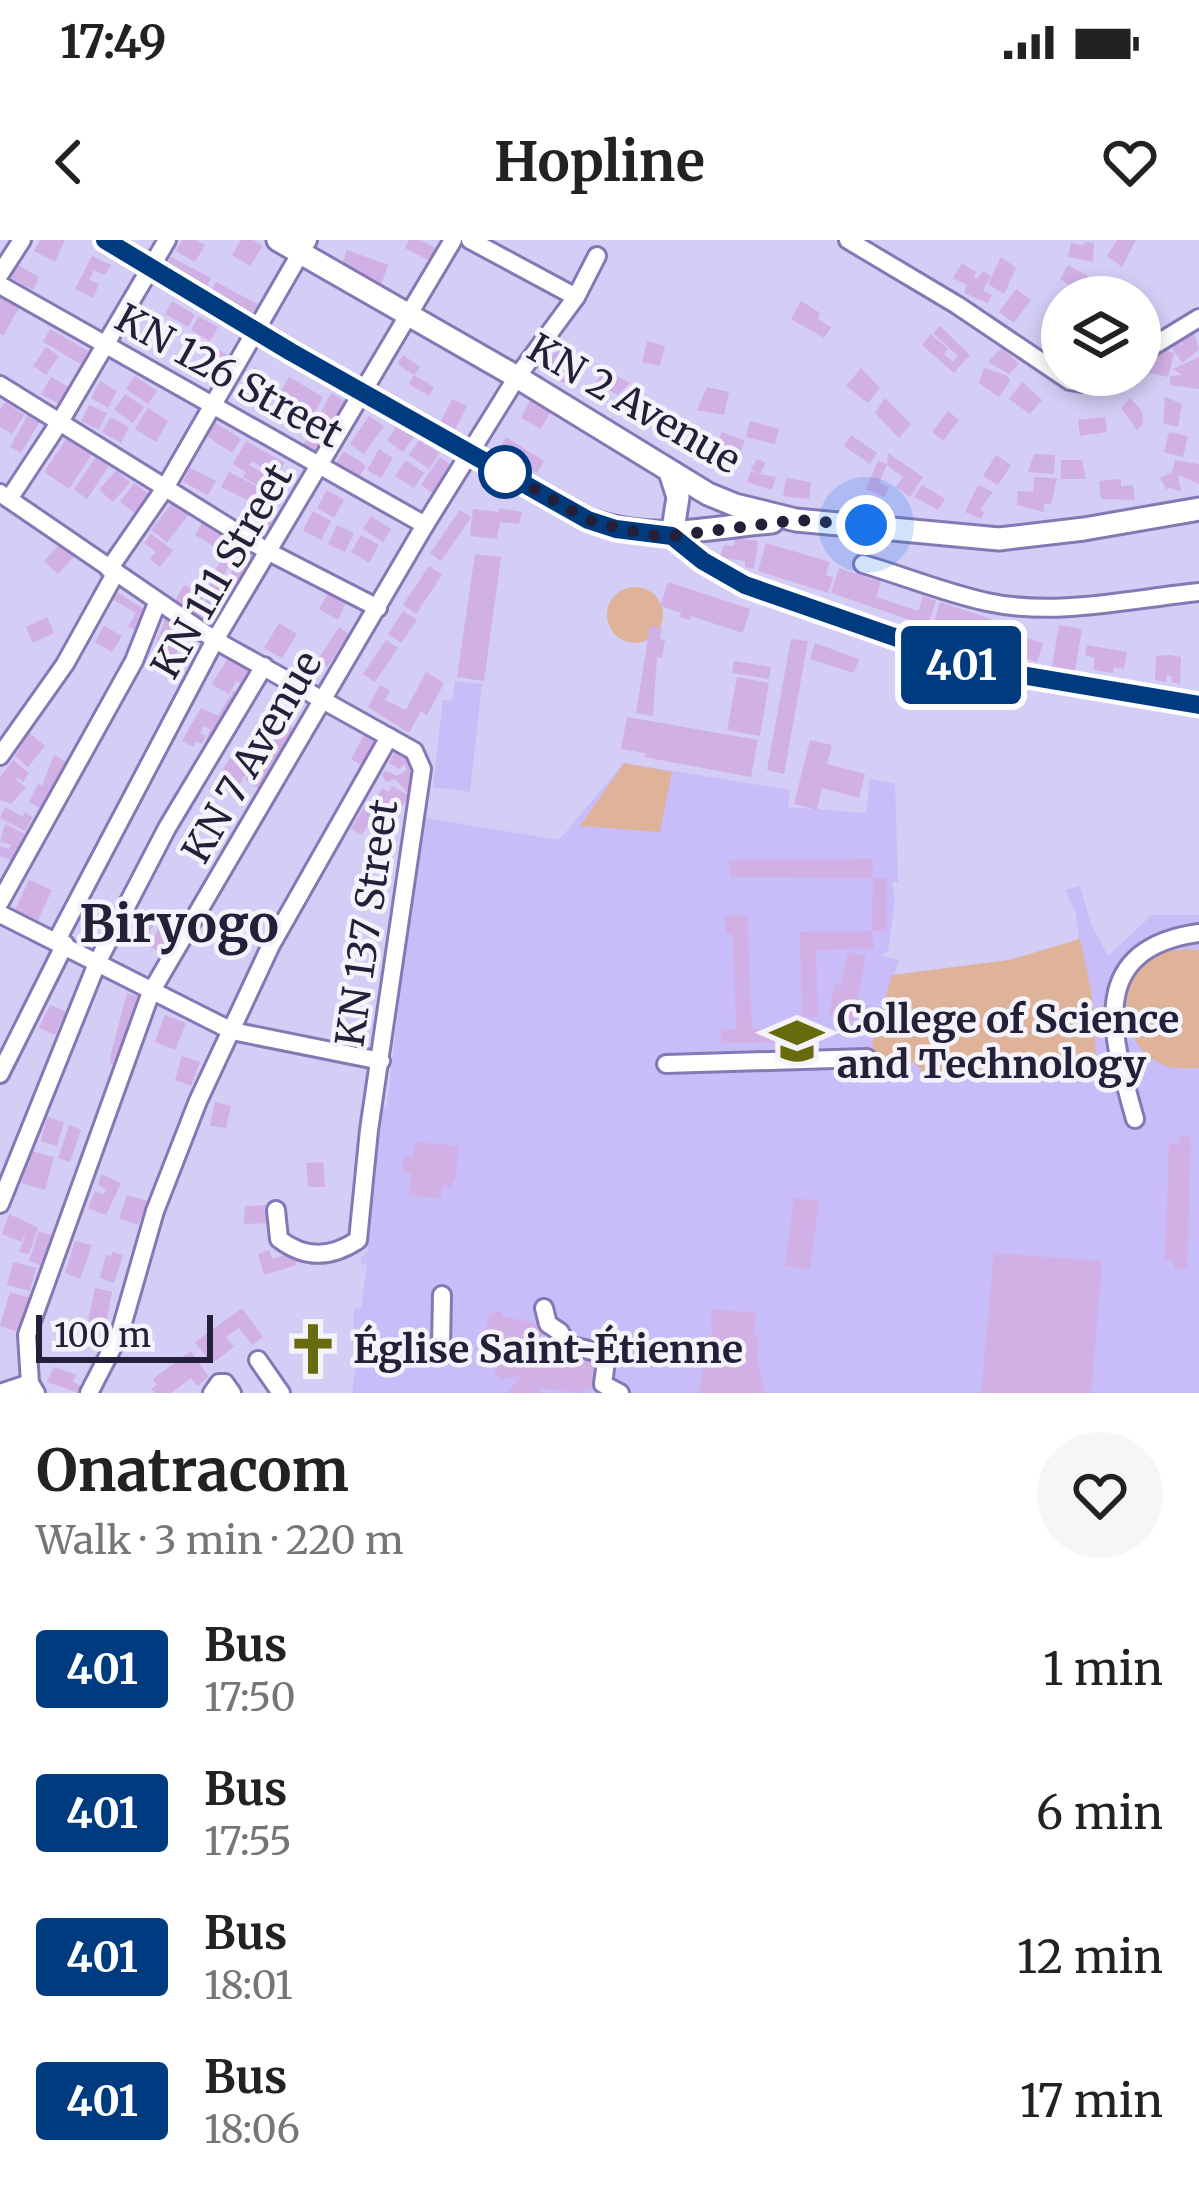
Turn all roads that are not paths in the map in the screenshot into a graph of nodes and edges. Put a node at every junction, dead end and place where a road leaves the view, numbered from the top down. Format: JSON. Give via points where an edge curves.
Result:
{"nodes":[{"id":1,"x":22,"y":240,"type":"edge"},
{"id":2,"x":105,"y":240,"type":"edge"},
{"id":3,"x":167,"y":240,"type":"edge"},
{"id":4,"x":278,"y":240,"type":"edge"},
{"id":5,"x":453,"y":240,"type":"edge"},
{"id":6,"x":470,"y":240,"type":"edge"},
{"id":7,"x":848,"y":240,"type":"edge"},
{"id":8,"x":304,"y":247,"type":"edge"},
{"id":9,"x":597,"y":256,"type":"dead end"},
{"id":10,"x":151,"y":269,"type":"junction"},
{"id":11,"x":0,"y":274,"type":"edge"},
{"id":12,"x":0,"y":285,"type":"edge"},
{"id":13,"x":576,"y":297,"type":"junction"},
{"id":14,"x":411,"y":316,"type":"junction"},
{"id":15,"x":1199,"y":318,"type":"edge"},
{"id":16,"x":255,"y":329,"type":"junction"},
{"id":17,"x":1161,"y":341,"type":"edge"},
{"id":18,"x":102,"y":345,"type":"junction"},
{"id":19,"x":1041,"y":361,"type":"edge"},
{"id":20,"x":517,"y":377,"type":"junction"},
{"id":21,"x":0,"y":385,"type":"edge"},
{"id":22,"x":365,"y":393,"type":"junction"},
{"id":23,"x":214,"y":406,"type":"junction"},
{"id":24,"x":61,"y":420,"type":"junction"},
{"id":25,"x":472,"y":453,"type":"junction"},
{"id":26,"x":323,"y":464,"type":"junction"},
{"id":27,"x":670,"y":472,"type":"junction"},
{"id":28,"x":165,"y":488,"type":"junction"},
{"id":29,"x":4,"y":496,"type":"edge"},
{"id":30,"x":1199,"y":508,"type":"edge"},
{"id":31,"x":796,"y":520,"type":"junction"},
{"id":32,"x":425,"y":525,"type":"junction"},
{"id":33,"x":672,"y":536,"type":"junction"},
{"id":34,"x":268,"y":551,"type":"junction"},
{"id":35,"x":863,"y":564,"type":"dead end"},
{"id":36,"x":112,"y":572,"type":"junction"},
{"id":37,"x":1199,"y":592,"type":"edge"},
{"id":38,"x":157,"y":603,"type":"junction"},
{"id":39,"x":378,"y":608,"type":"junction"},
{"id":40,"x":215,"y":640,"type":"junction"},
{"id":41,"x":264,"y":666,"type":"junction"},
{"id":42,"x":324,"y":702,"type":"junction"},
{"id":43,"x":1199,"y":705,"type":"edge"},
{"id":44,"x":389,"y":737,"type":"junction"},
{"id":45,"x":0,"y":756,"type":"edge"},
{"id":46,"x":0,"y":902,"type":"edge"},
{"id":47,"x":0,"y":914,"type":"edge"},
{"id":48,"x":1199,"y":933,"type":"edge"},
{"id":49,"x":61,"y":942,"type":"junction"},
{"id":50,"x":98,"y":961,"type":"junction"},
{"id":51,"x":151,"y":992,"type":"junction"},
{"id":52,"x":232,"y":1031,"type":"junction"},
{"id":53,"x":867,"y":1058,"type":"dead end"},
{"id":54,"x":381,"y":1061,"type":"junction"},
{"id":55,"x":666,"y":1064,"type":"dead end"},
{"id":56,"x":0,"y":1074,"type":"edge"},
{"id":57,"x":1135,"y":1118,"type":"dead end"},
{"id":58,"x":0,"y":1204,"type":"edge"},
{"id":59,"x":276,"y":1210,"type":"dead end"},
{"id":60,"x":442,"y":1295,"type":"dead end"},
{"id":61,"x":544,"y":1308,"type":"dead end"},
{"id":62,"x":441,"y":1346,"type":"dead end"},
{"id":63,"x":258,"y":1360,"type":"dead end"},
{"id":64,"x":33,"y":1388,"type":"edge"},
{"id":65,"x":0,"y":1393,"type":"edge"},
{"id":66,"x":89,"y":1393,"type":"edge"},
{"id":67,"x":212,"y":1393,"type":"edge"},
{"id":68,"x":232,"y":1393,"type":"edge"},
{"id":69,"x":281,"y":1393,"type":"edge"},
{"id":70,"x":620,"y":1393,"type":"edge"}],
"edges":[{"from":1,"to":11,"type":"street"},
{"from":2,"to":10,"type":"main road"},
{"from":3,"to":10,"type":"street"},
{"from":4,"to":8,"type":"main road","name":"KN 2 Avenue"},
{"from":5,"to":14,"type":"street","name":"KN 111 Street"},
{"from":6,"to":13,"type":"street"},
{"from":7,"to":19,"type":"street"},
{"from":8,"to":14,"type":"main road","name":"KN 2 Avenue"},
{"from":8,"to":16,"type":"street"},
{"from":9,"to":13,"type":"street","name":"KN 7 Avenue"},
{"from":10,"to":16,"type":"main road"},
{"from":10,"to":18,"type":"street"},
{"from":12,"to":18,"type":"street","name":"KN 126 Street"},
{"from":13,"to":20,"type":"street","name":"KN 7 Avenue"},
{"from":14,"to":20,"type":"main road","name":"KN 2 Avenue"},
{"from":14,"to":22,"type":"street","name":"KN 111 Street"},
{"from":15,"to":17,"type":"street"},
{"from":16,"to":22,"type":"main road"},
{"from":16,"to":23,"type":"street"},
{"from":18,"to":23,"type":"street","name":"KN 126 Street"},
{"from":18,"to":24,"type":"street"},
{"from":20,"to":25,"type":"street","name":"KN 7 Avenue"},
{"from":20,"to":27,"type":"main road","name":"KN 2 Avenue"},
{"from":21,"to":24,"type":"street"},
{"from":22,"to":25,"type":"main road"},
{"from":22,"to":26,"type":"street","name":"KN 111 Street"},
{"from":23,"to":26,"type":"street","name":"KN 126 Street"},
{"from":23,"to":28,"type":"street"},
{"from":24,"to":28,"type":"street"},
{"from":24,"to":29,"type":"street"},
{"from":25,"to":32,"type":"street","name":"KN 7 Avenue"},
{"from":25,"to":33,"type":"main road","via":[[588,520]]},
{"from":26,"to":32,"type":"street","name":"KN 126 Street"},
{"from":26,"to":34,"type":"street","name":"KN 111 Street"},
{"from":27,"to":31,"type":"main road","name":"KN 2 Avenue","via":[[735,505]]},
{"from":27,"to":33,"type":"main road","via":[[677,497]]},
{"from":28,"to":34,"type":"street"},
{"from":28,"to":36,"type":"street"},
{"from":29,"to":36,"type":"street","name":"KN 137 Street"},
{"from":30,"to":31,"type":"main road","name":"KN 2 Avenue","via":[[999,539]]},
{"from":31,"to":33,"type":"main road"},
{"from":32,"to":39,"type":"street","name":"KN 7 Avenue"},
{"from":33,"to":43,"type":"street","via":[[745,585],[962,665]]},
{"from":34,"to":39,"type":"street"},
{"from":34,"to":40,"type":"street","name":"KN 111 Street"},
{"from":35,"to":37,"type":"street","via":[[1029,607]]},
{"from":36,"to":38,"type":"street","name":"KN 137 Street"},
{"from":36,"to":45,"type":"street","via":[[93,619]]},
{"from":38,"to":40,"type":"street","name":"KN 137 Street"},
{"from":38,"to":46,"type":"street","via":[[134,662]]},
{"from":39,"to":42,"type":"street","name":"KN 7 Avenue"},
{"from":40,"to":41,"type":"street","name":"KN 137 Street"},
{"from":40,"to":49,"type":"street","name":"KN 111 Street"},
{"from":41,"to":42,"type":"street","name":"KN 137 Street"},
{"from":41,"to":50,"type":"street"},
{"from":42,"to":44,"type":"street","name":"KN 137 Street"},
{"from":42,"to":51,"type":"street","name":"KN 7 Avenue"},
{"from":44,"to":52,"type":"street","via":[[271,944]]},
{"from":44,"to":54,"type":"street","name":"KN 137 Street","via":[[414,751],[422,770]]},
{"from":47,"to":49,"type":"street"},
{"from":48,"to":57,"type":"street","via":[[1144,950],[1114,997],[1115,1047]]},
{"from":49,"to":50,"type":"street"},
{"from":49,"to":56,"type":"street","name":"KN 111 Street"},
{"from":50,"to":51,"type":"street"},
{"from":50,"to":58,"type":"street"},
{"from":51,"to":52,"type":"street"},
{"from":51,"to":64,"type":"street","name":"KN 7 Avenue","via":[[40,1291],[25,1353]]},
{"from":52,"to":54,"type":"street"},
{"from":52,"to":66,"type":"street","via":[[155,1211],[120,1333]]},
{"from":53,"to":55,"type":"street"},
{"from":54,"to":59,"type":"street","name":"KN 137 Street","via":[[358,1240],[316,1256],[279,1239]]},
{"from":60,"to":62,"type":"street"},
{"from":61,"to":70,"type":"street","via":[[567,1345],[606,1361],[603,1384]]},
{"from":63,"to":69,"type":"street"},
{"from":64,"to":65,"type":"street"},
{"from":67,"to":68,"type":"street","via":[[219,1383]]}]}
